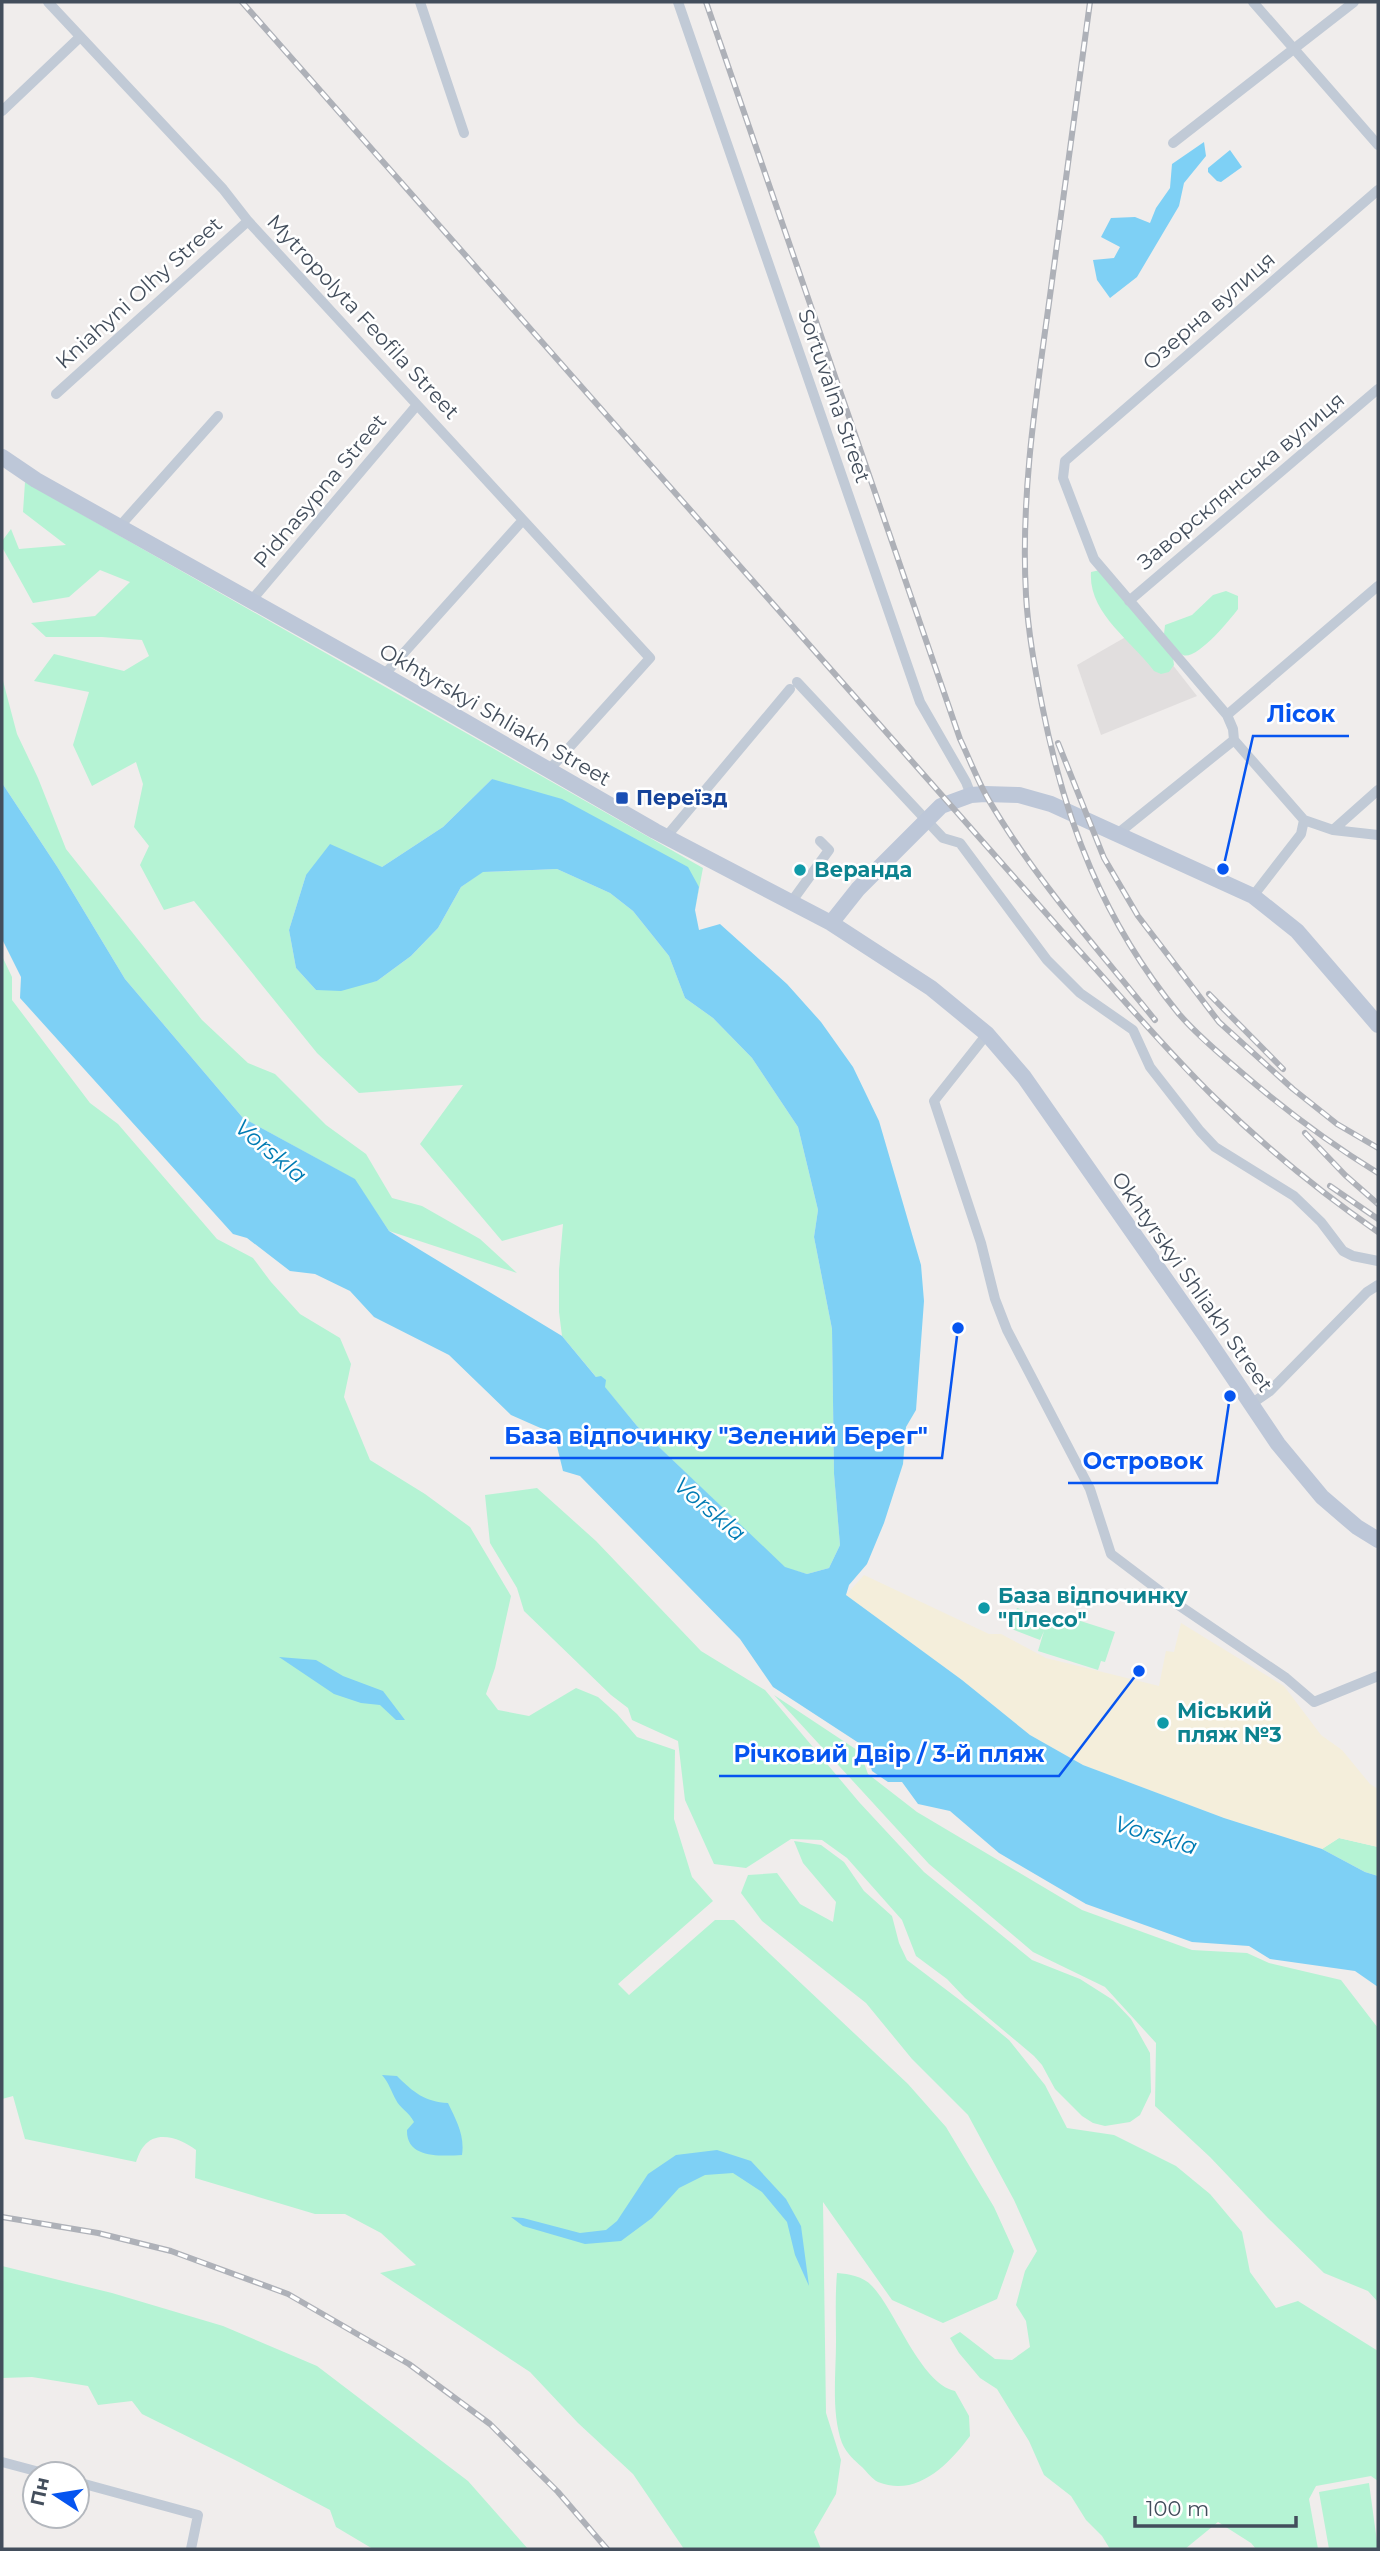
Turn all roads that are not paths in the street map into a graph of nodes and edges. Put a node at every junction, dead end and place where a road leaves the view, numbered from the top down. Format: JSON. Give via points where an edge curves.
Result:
{"nodes":[{"id":1,"x":48,"y":2,"type":"edge"},
{"id":2,"x":420,"y":2,"type":"edge"},
{"id":3,"x":678,"y":2,"type":"edge"},
{"id":4,"x":1253,"y":2,"type":"edge"},
{"id":5,"x":1354,"y":2,"type":"edge"},
{"id":6,"x":80,"y":37,"type":"junction"},
{"id":7,"x":1294,"y":49,"type":"junction"},
{"id":8,"x":2,"y":111,"type":"edge"},
{"id":9,"x":464,"y":134,"type":"dead end"},
{"id":10,"x":1173,"y":143,"type":"dead end"},
{"id":11,"x":1378,"y":145,"type":"edge"},
{"id":12,"x":1378,"y":190,"type":"edge"},
{"id":13,"x":248,"y":221,"type":"junction"},
{"id":14,"x":1378,"y":389,"type":"edge"},
{"id":15,"x":57,"y":394,"type":"dead end"},
{"id":16,"x":417,"y":405,"type":"junction"},
{"id":17,"x":218,"y":416,"type":"dead end"},
{"id":18,"x":2,"y":457,"type":"edge"},
{"id":19,"x":523,"y":520,"type":"junction"},
{"id":20,"x":119,"y":527,"type":"junction"},
{"id":21,"x":1378,"y":586,"type":"edge"},
{"id":22,"x":251,"y":601,"type":"junction"},
{"id":23,"x":1129,"y":601,"type":"junction"},
{"id":24,"x":384,"y":675,"type":"junction"},
{"id":25,"x":1227,"y":715,"type":"junction"},
{"id":26,"x":1234,"y":740,"type":"junction"},
{"id":27,"x":549,"y":771,"type":"junction"},
{"id":28,"x":1378,"y":790,"type":"edge"},
{"id":29,"x":971,"y":795,"type":"junction"},
{"id":30,"x":926,"y":818,"type":"junction"},
{"id":31,"x":1304,"y":820,"type":"junction"},
{"id":32,"x":1333,"y":830,"type":"junction"},
{"id":33,"x":1116,"y":835,"type":"junction"},
{"id":34,"x":1378,"y":835,"type":"edge"},
{"id":35,"x":666,"y":837,"type":"junction"},
{"id":36,"x":820,"y":841,"type":"dead end"},
{"id":37,"x":1253,"y":896,"type":"junction"},
{"id":38,"x":792,"y":901,"type":"junction"},
{"id":39,"x":831,"y":923,"type":"junction"},
{"id":40,"x":1378,"y":1025,"type":"edge"},
{"id":41,"x":987,"y":1034,"type":"junction"},
{"id":42,"x":1378,"y":1261,"type":"edge"},
{"id":43,"x":1378,"y":1285,"type":"edge"},
{"id":44,"x":1251,"y":1404,"type":"junction"},
{"id":45,"x":1378,"y":1540,"type":"edge"},
{"id":46,"x":1378,"y":1676,"type":"edge"},
{"id":47,"x":2,"y":2462,"type":"edge"},
{"id":48,"x":21,"y":2467,"type":"edge"},
{"id":49,"x":91,"y":2486,"type":"edge"},
{"id":50,"x":191,"y":2549,"type":"edge"}],
"edges":[{"from":1,"to":6,"type":"street","name":"Mytropolyta Feofila Street"},
{"from":2,"to":9,"type":"street"},
{"from":3,"to":29,"type":"street","name":"Sortuvalna Street","via":[[920,702]]},
{"from":4,"to":7,"type":"street"},
{"from":5,"to":7,"type":"street"},
{"from":6,"to":8,"type":"street"},
{"from":6,"to":13,"type":"street","name":"Mytropolyta Feofila Street"},
{"from":7,"to":10,"type":"street"},
{"from":7,"to":11,"type":"street"},
{"from":12,"to":23,"type":"street","name":"Озерна вулиця","via":[[1065,461],[1063,478],[1094,559]]},
{"from":13,"to":15,"type":"street","name":"Kniahyni Olhy Street"},
{"from":13,"to":16,"type":"street","name":"Mytropolyta Feofila Street"},
{"from":14,"to":23,"type":"street","name":"Заворсклянська вулиця"},
{"from":16,"to":19,"type":"street","name":"Mytropolyta Feofila Street"},
{"from":16,"to":22,"type":"street","name":"Pidnasypna Street"},
{"from":17,"to":20,"type":"street"},
{"from":18,"to":20,"type":"main road","name":"Okhtyrskyi Shliakh Street"},
{"from":19,"to":24,"type":"street"},
{"from":19,"to":27,"type":"street","name":"Mytropolyta Feofila Street","via":[[650,658]]},
{"from":20,"to":22,"type":"main road","name":"Okhtyrskyi Shliakh Street"},
{"from":21,"to":25,"type":"street"},
{"from":22,"to":24,"type":"main road","name":"Okhtyrskyi Shliakh Street"},
{"from":23,"to":25,"type":"street"},
{"from":24,"to":27,"type":"main road","name":"Okhtyrskyi Shliakh Street"},
{"from":25,"to":26,"type":"street"},
{"from":26,"to":31,"type":"street"},
{"from":26,"to":33,"type":"street"},
{"from":27,"to":35,"type":"main road","name":"Okhtyrskyi Shliakh Street"},
{"from":28,"to":32,"type":"street"},
{"from":29,"to":30,"type":"main road","via":[[941,806]]},
{"from":29,"to":33,"type":"main road","via":[[1007,794],[1051,804]]},
{"from":30,"to":35,"type":"street","via":[[794,686]]},
{"from":30,"to":39,"type":"main road"},
{"from":30,"to":42,"type":"street","via":[[943,838],[960,843],[1047,960],[1080,993],[1133,1030],[1150,1067],[1215,1147],[1294,1196],[1343,1251]]},
{"from":31,"to":32,"type":"street"},
{"from":31,"to":37,"type":"street","via":[[1301,834]]},
{"from":32,"to":34,"type":"street"},
{"from":33,"to":37,"type":"main road"},
{"from":35,"to":38,"type":"main road","name":"Okhtyrskyi Shliakh Street"},
{"from":36,"to":38,"type":"street","via":[[829,850]]},
{"from":37,"to":40,"type":"main road","via":[[1297,932]]},
{"from":38,"to":39,"type":"main road","name":"Okhtyrskyi Shliakh Street"},
{"from":39,"to":41,"type":"main road","name":"Okhtyrskyi Shliakh Street","via":[[931,988]]},
{"from":41,"to":44,"type":"main road","name":"Okhtyrskyi Shliakh Street","via":[[1024,1077]]},
{"from":41,"to":46,"type":"street","via":[[934,1101],[1007,1330],[1090,1489],[1111,1554],[1314,1702]]},
{"from":43,"to":44,"type":"street","via":[[1270,1391]]},
{"from":44,"to":45,"type":"main road","name":"Okhtyrskyi Shliakh Street","via":[[1322,1497]]},
{"from":47,"to":48,"type":"street"},
{"from":49,"to":50,"type":"street","via":[[198,2515]]}]}
